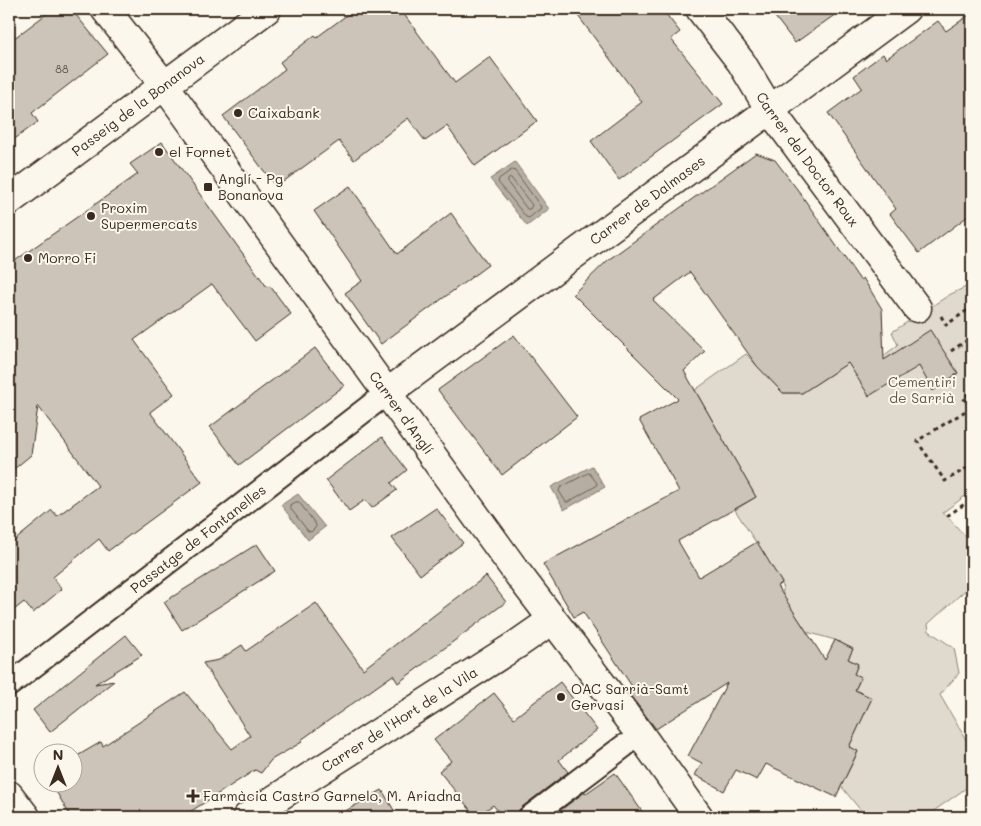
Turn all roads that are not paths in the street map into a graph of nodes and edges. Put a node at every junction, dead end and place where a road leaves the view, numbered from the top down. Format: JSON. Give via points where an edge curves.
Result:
{"nodes":[{"id":1,"x":105,"y":9,"type":"edge"},
{"id":2,"x":268,"y":9,"type":"edge"},
{"id":3,"x":700,"y":9,"type":"edge"},
{"id":4,"x":906,"y":9,"type":"edge"},
{"id":5,"x":165,"y":86,"type":"junction"},
{"id":6,"x":770,"y":110,"type":"junction"},
{"id":7,"x":9,"y":202,"type":"edge"},
{"id":8,"x":927,"y":310,"type":"road end"},
{"id":9,"x":388,"y":393,"type":"junction"},
{"id":10,"x":552,"y":620,"type":"junction"},
{"id":11,"x":9,"y":685,"type":"edge"},
{"id":12,"x":624,"y":746,"type":"dead end"},
{"id":13,"x":9,"y":796,"type":"edge"},
{"id":14,"x":26,"y":817,"type":"edge"},
{"id":15,"x":248,"y":817,"type":"edge"},
{"id":16,"x":530,"y":817,"type":"edge"},
{"id":17,"x":699,"y":817,"type":"edge"}],
"edges":[{"from":1,"to":5,"type":"street","name":"Carrer d'Anglí"},
{"from":2,"to":5,"type":"street","name":"Passeig de la Bonanova"},
{"from":3,"to":6,"type":"street","name":"Carrer del Doctor Roux","via":[[741,62]]},
{"from":4,"to":6,"type":"street","name":"Carrer de Dalmases"},
{"from":5,"to":7,"type":"street","name":"Passeig de la Bonanova"},
{"from":5,"to":9,"type":"street","name":"Carrer d'Anglí"},
{"from":6,"to":8,"type":"street","name":"Carrer del Doctor Roux"},
{"from":6,"to":9,"type":"street","name":"Carrer de Dalmases"},
{"from":9,"to":10,"type":"street","name":"Carrer d'Anglí"},
{"from":9,"to":11,"type":"street","name":"Passatge de Fontanelles"},
{"from":10,"to":15,"type":"street","name":"Carrer de l'Hort de la Vila"},
{"from":10,"to":17,"type":"street","name":"Carrer d'Anglí"},
{"from":12,"to":16,"type":"street"},
{"from":13,"to":14,"type":"street"}]}
